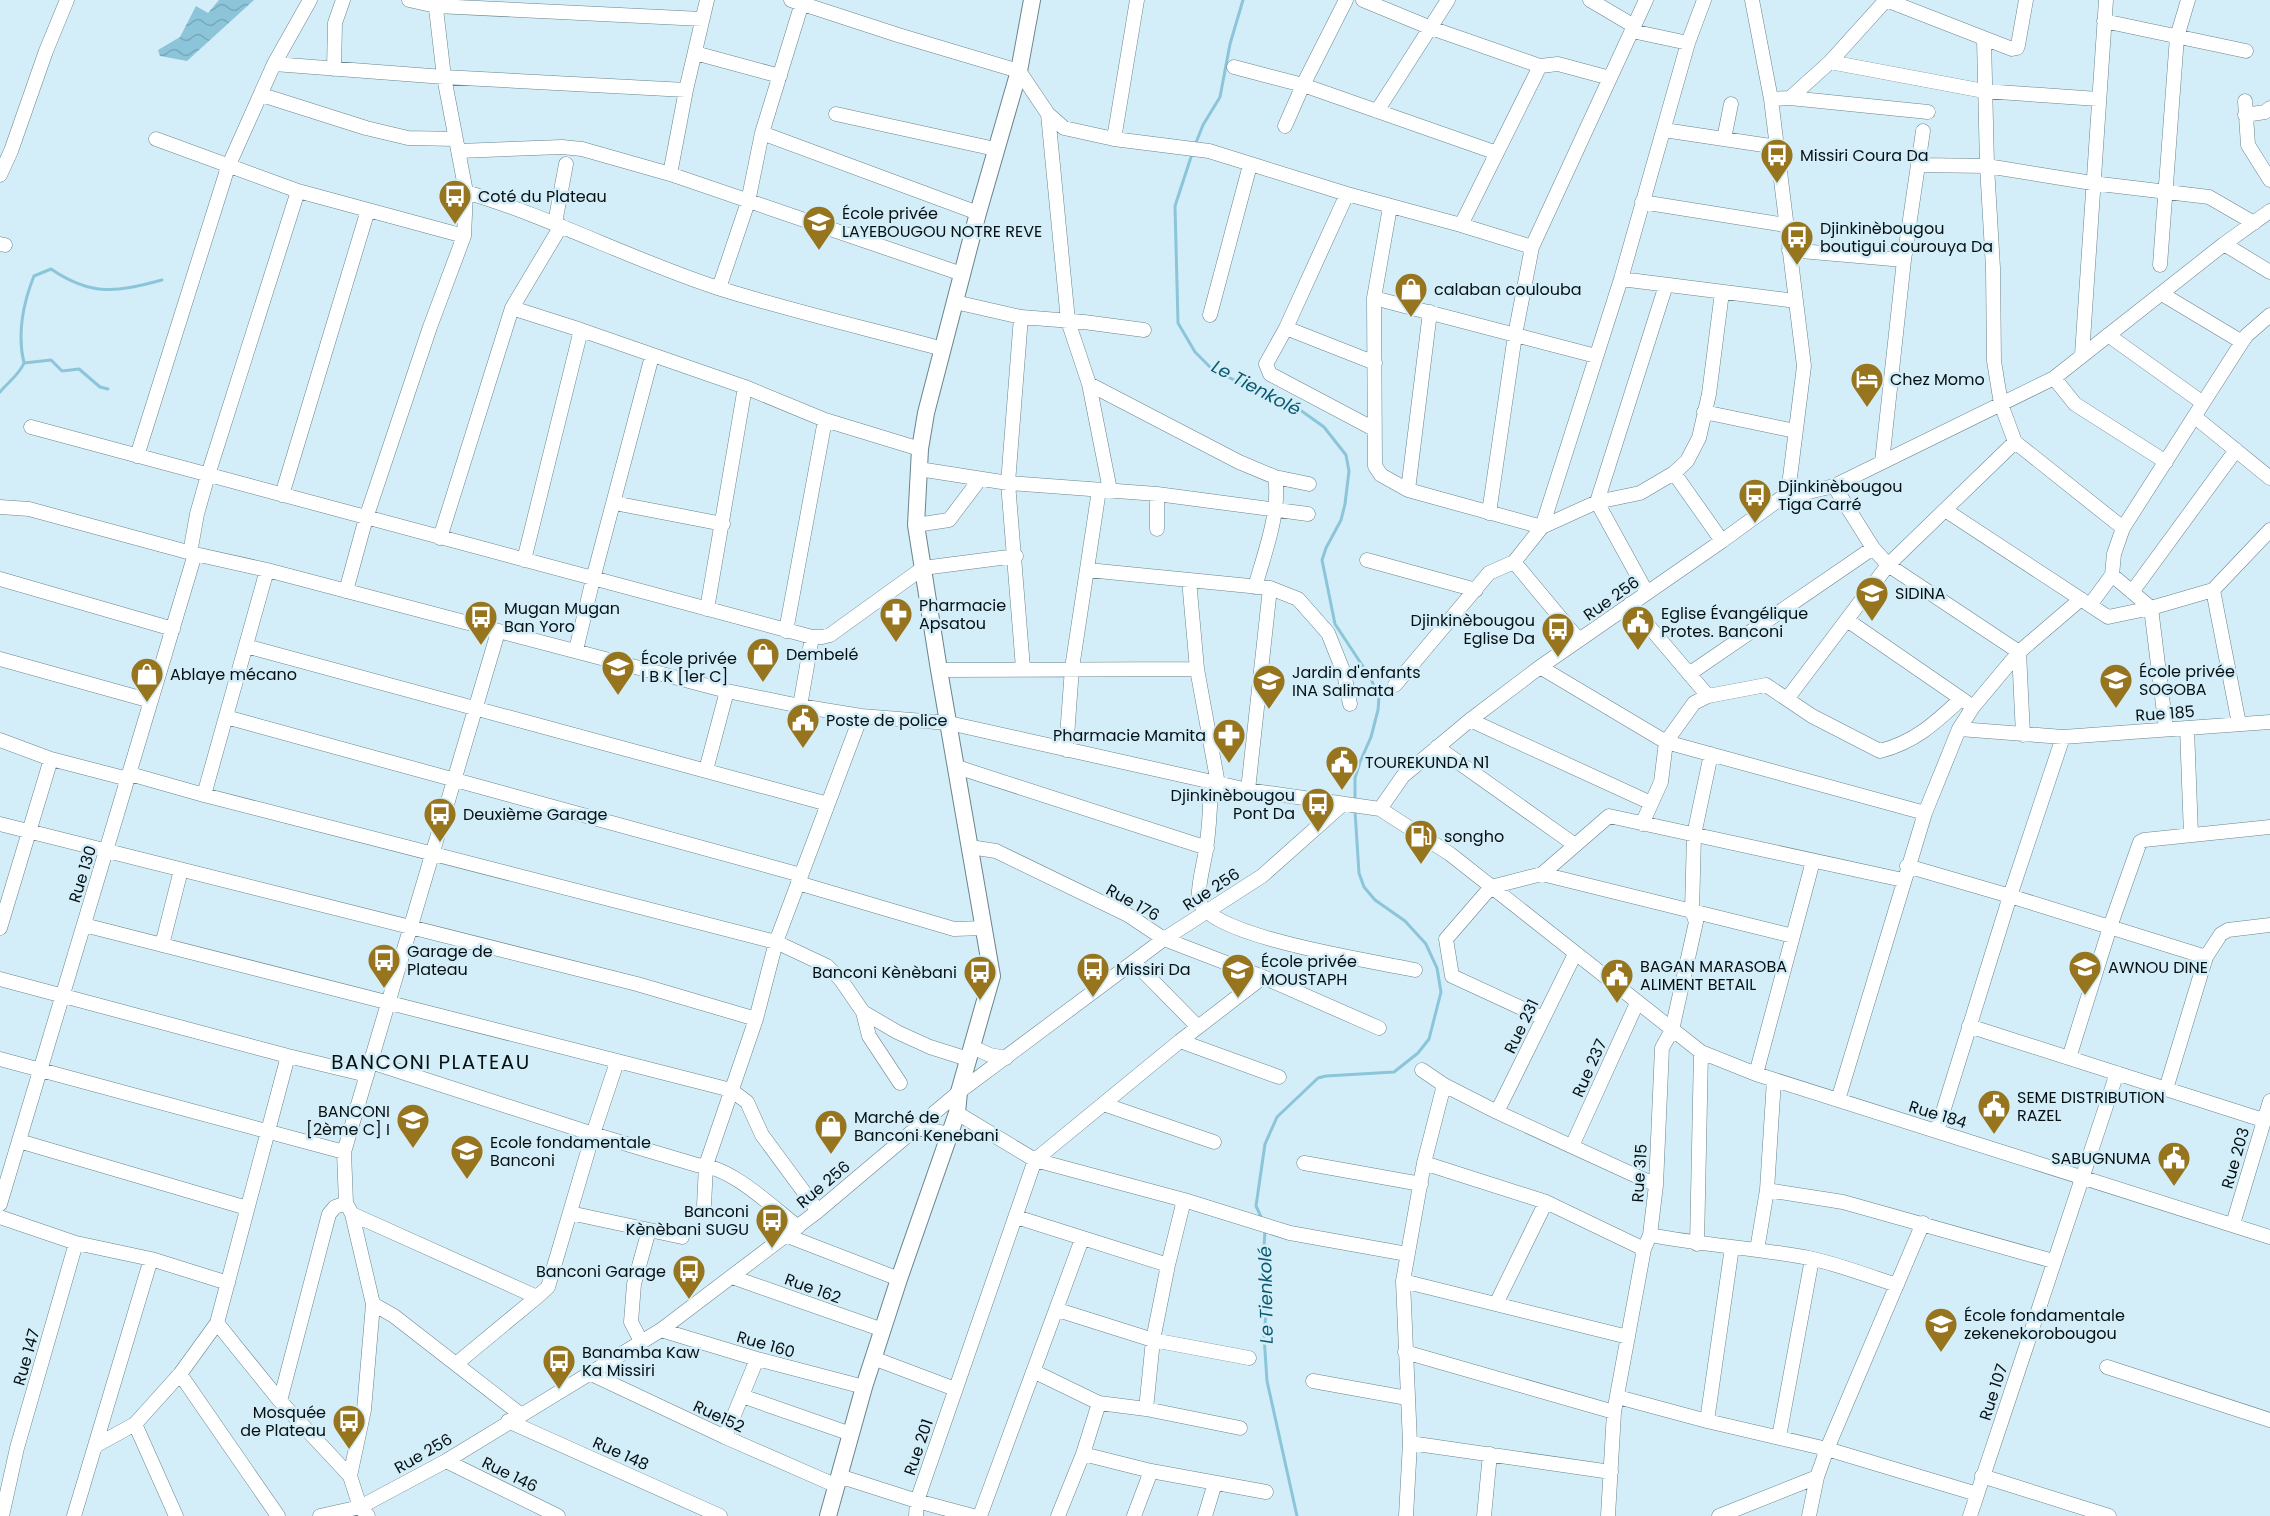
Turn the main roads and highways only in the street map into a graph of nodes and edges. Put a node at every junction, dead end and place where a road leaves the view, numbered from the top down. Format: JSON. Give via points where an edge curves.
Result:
{"nodes":[{"id":1,"x":1032,"y":0,"type":"edge"},
{"id":2,"x":828,"y":1516,"type":"edge"}],
"edges":[{"from":1,"to":2,"type":"main road","via":[[1019,71],[926,413],[916,525],[992,976],[959,1092],[957,1113],[873,1358]]}]}
